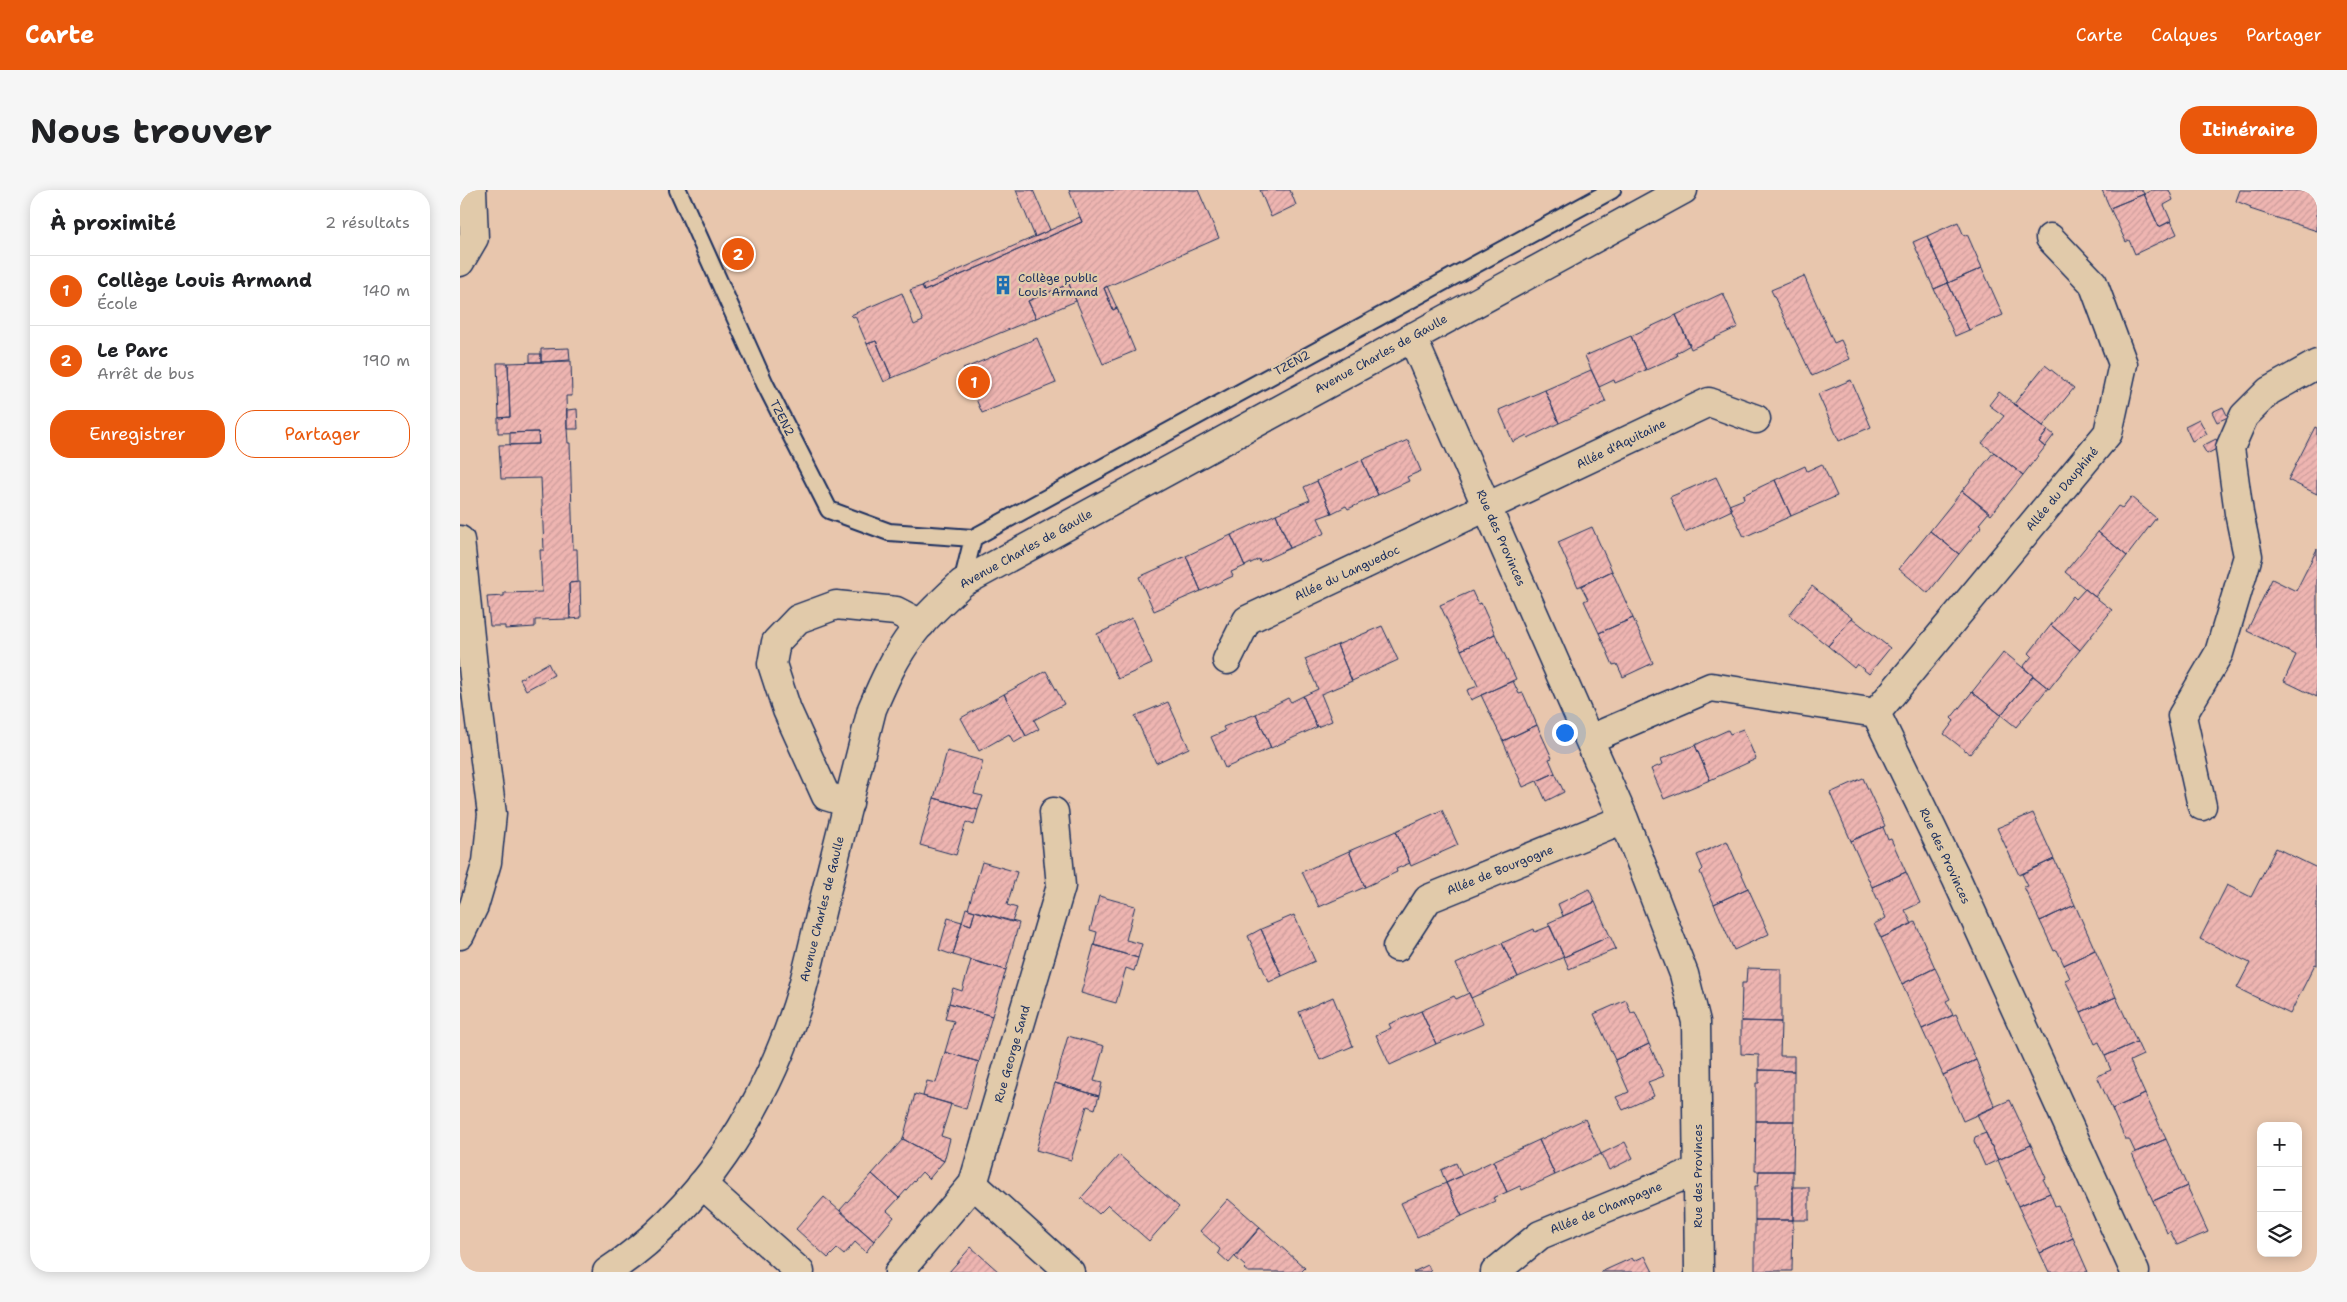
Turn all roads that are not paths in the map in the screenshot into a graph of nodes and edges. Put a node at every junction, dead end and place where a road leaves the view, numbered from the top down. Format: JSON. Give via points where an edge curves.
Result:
{"nodes":[{"id":1,"x":472,"y":190,"type":"edge"},
{"id":2,"x":678,"y":190,"type":"edge"},
{"id":3,"x":1612,"y":190,"type":"edge"},
{"id":4,"x":1683,"y":190,"type":"edge"},
{"id":5,"x":2050,"y":238,"type":"dead end"},
{"id":6,"x":460,"y":262,"type":"edge"},
{"id":7,"x":1412,"y":337,"type":"junction"},
{"id":8,"x":2317,"y":364,"type":"edge"},
{"id":9,"x":1756,"y":419,"type":"dead end"},
{"id":10,"x":1488,"y":508,"type":"junction"},
{"id":11,"x":973,"y":538,"type":"junction"},
{"id":12,"x":460,"y":540,"type":"edge"},
{"id":13,"x":962,"y":583,"type":"junction"},
{"id":14,"x":921,"y":624,"type":"junction"},
{"id":15,"x":1227,"y":660,"type":"dead end"},
{"id":16,"x":1876,"y":713,"type":"junction"},
{"id":17,"x":1590,"y":739,"type":"junction"},
{"id":18,"x":848,"y":803,"type":"junction"},
{"id":19,"x":2202,"y":806,"type":"dead end"},
{"id":20,"x":1054,"y":812,"type":"dead end"},
{"id":21,"x":1624,"y":819,"type":"junction"},
{"id":22,"x":460,"y":935,"type":"edge"},
{"id":23,"x":1397,"y":947,"type":"dead end"},
{"id":24,"x":1698,"y":1170,"type":"junction"},
{"id":25,"x":702,"y":1184,"type":"junction"},
{"id":26,"x":974,"y":1184,"type":"junction"},
{"id":27,"x":607,"y":1272,"type":"edge"},
{"id":28,"x":800,"y":1272,"type":"edge"},
{"id":29,"x":899,"y":1272,"type":"edge"},
{"id":30,"x":1070,"y":1272,"type":"edge"},
{"id":31,"x":1495,"y":1272,"type":"edge"},
{"id":32,"x":1699,"y":1272,"type":"edge"},
{"id":33,"x":2135,"y":1272,"type":"edge"}],
"edges":[{"from":1,"to":6,"type":"street","via":[[474,238]]},
{"from":2,"to":11,"type":"lane","name":"TZEN2","via":[[765,384],[829,510],[889,532]]},
{"from":3,"to":11,"type":"lane","name":"TZEN2"},
{"from":4,"to":7,"type":"street","name":"Avenue Charles de Gaulle"},
{"from":5,"to":16,"type":"street","name":"Allée du Dauphiné","via":[[2093,284],[2123,364],[2108,433]]},
{"from":7,"to":10,"type":"street","name":"Rue des Provinces"},
{"from":7,"to":13,"type":"street","name":"Avenue Charles de Gaulle"},
{"from":8,"to":19,"type":"street","via":[[2269,391],[2244,416],[2230,448],[2248,556],[2219,654],[2182,716]]},
{"from":9,"to":10,"type":"street","name":"Allée d'Aquitaine","via":[[1709,402]]},
{"from":10,"to":15,"type":"street","name":"Allée du Languedoc","via":[[1246,620]]},
{"from":10,"to":17,"type":"street","name":"Rue des Provinces"},
{"from":11,"to":13,"type":"lane"},
{"from":12,"to":22,"type":"street","via":[[492,814],[487,862],[474,906]]},
{"from":13,"to":14,"type":"street","name":"Avenue Charles de Gaulle"},
{"from":14,"to":18,"type":"street","name":"Avenue Charles de Gaulle","via":[[885,677],[872,709]]},
{"from":14,"to":18,"type":"street","via":[[896,611],[836,605],[798,619],[776,642],[772,664],[787,710],[826,796]]},
{"from":16,"to":17,"type":"street","via":[[1711,687]]},
{"from":16,"to":33,"type":"street","name":"Rue des Provinces","via":[[1957,880]]},
{"from":17,"to":21,"type":"street","name":"Rue des Provinces"},
{"from":18,"to":25,"type":"street","name":"Avenue Charles de Gaulle","via":[[798,1005],[779,1055],[759,1100],[734,1142]]},
{"from":20,"to":26,"type":"street","name":"Rue George Sand","via":[[1061,886]]},
{"from":21,"to":23,"type":"street","name":"Allée de Bourgogne","via":[[1428,899]]},
{"from":21,"to":24,"type":"street","name":"Rue des Provinces","via":[[1684,974],[1696,1022]]},
{"from":24,"to":31,"type":"street","name":"Allée de Champagne","via":[[1540,1234]]},
{"from":24,"to":32,"type":"street","name":"Rue des Provinces"},
{"from":25,"to":27,"type":"street","name":"Avenue Charles de Gaulle","via":[[663,1227]]},
{"from":25,"to":28,"type":"street"},
{"from":26,"to":29,"type":"street","name":"Rue George Sand"},
{"from":26,"to":30,"type":"street"}]}
